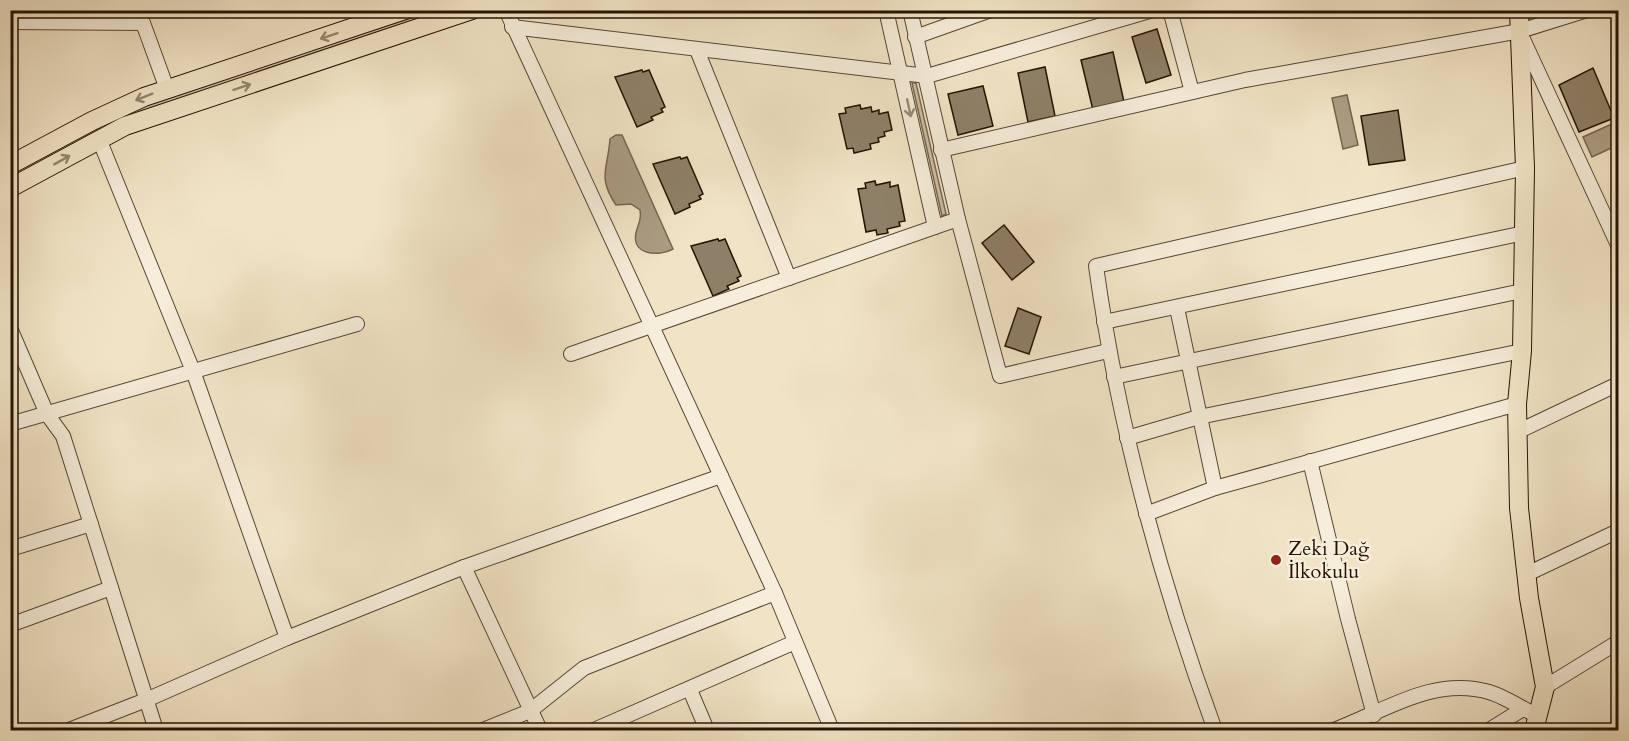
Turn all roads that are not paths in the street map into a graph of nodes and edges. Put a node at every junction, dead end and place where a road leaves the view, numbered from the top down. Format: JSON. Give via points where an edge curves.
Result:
{"nodes":[{"id":1,"x":405,"y":10,"type":"edge"},
{"id":2,"x":472,"y":10,"type":"edge"},
{"id":3,"x":506,"y":10,"type":"edge"},
{"id":4,"x":886,"y":10,"type":"edge"},
{"id":5,"x":909,"y":10,"type":"edge"},
{"id":6,"x":991,"y":10,"type":"edge"},
{"id":7,"x":1153,"y":10,"type":"edge"},
{"id":8,"x":1170,"y":10,"type":"edge"},
{"id":9,"x":1519,"y":10,"type":"edge"},
{"id":10,"x":1587,"y":10,"type":"edge"},
{"id":11,"x":10,"y":22,"type":"edge"},
{"id":12,"x":512,"y":27,"type":"junction"},
{"id":13,"x":1520,"y":32,"type":"junction"},
{"id":14,"x":915,"y":37,"type":"junction"},
{"id":15,"x":697,"y":50,"type":"junction"},
{"id":16,"x":900,"y":73,"type":"junction"},
{"id":17,"x":924,"y":76,"type":"junction"},
{"id":18,"x":167,"y":88,"type":"junction"},
{"id":19,"x":1192,"y":92,"type":"junction"},
{"id":20,"x":99,"y":139,"type":"junction"},
{"id":21,"x":942,"y":150,"type":"junction"},
{"id":22,"x":10,"y":165,"type":"edge"},
{"id":23,"x":1525,"y":168,"type":"junction"},
{"id":24,"x":10,"y":188,"type":"edge"},
{"id":25,"x":958,"y":219,"type":"junction"},
{"id":26,"x":935,"y":227,"type":"junction"},
{"id":27,"x":1524,"y":233,"type":"junction"},
{"id":28,"x":1618,"y":245,"type":"edge"},
{"id":29,"x":789,"y":278,"type":"junction"},
{"id":30,"x":1522,"y":291,"type":"junction"},
{"id":31,"x":1177,"y":308,"type":"junction"},
{"id":32,"x":1104,"y":322,"type":"junction"},
{"id":33,"x":357,"y":324,"type":"dead end"},
{"id":34,"x":651,"y":327,"type":"junction"},
{"id":35,"x":10,"y":328,"type":"edge"},
{"id":36,"x":1108,"y":351,"type":"junction"},
{"id":37,"x":1522,"y":351,"type":"junction"},
{"id":38,"x":571,"y":354,"type":"dead end"},
{"id":39,"x":1189,"y":361,"type":"junction"},
{"id":40,"x":193,"y":371,"type":"junction"},
{"id":41,"x":1114,"y":377,"type":"junction"},
{"id":42,"x":1618,"y":384,"type":"edge"},
{"id":43,"x":1517,"y":404,"type":"junction"},
{"id":44,"x":47,"y":414,"type":"junction"},
{"id":45,"x":1199,"y":417,"type":"junction"},
{"id":46,"x":10,"y":424,"type":"edge"},
{"id":47,"x":1517,"y":432,"type":"junction"},
{"id":48,"x":1127,"y":438,"type":"junction"},
{"id":49,"x":1310,"y":461,"type":"junction"},
{"id":50,"x":721,"y":476,"type":"junction"},
{"id":51,"x":1215,"y":488,"type":"junction"},
{"id":52,"x":1146,"y":514,"type":"junction"},
{"id":53,"x":91,"y":524,"type":"junction"},
{"id":54,"x":1618,"y":531,"type":"edge"},
{"id":55,"x":10,"y":549,"type":"edge"},
{"id":56,"x":464,"y":567,"type":"junction"},
{"id":57,"x":1527,"y":574,"type":"junction"},
{"id":58,"x":111,"y":588,"type":"junction"},
{"id":59,"x":775,"y":593,"type":"junction"},
{"id":60,"x":10,"y":625,"type":"edge"},
{"id":61,"x":287,"y":638,"type":"junction"},
{"id":62,"x":795,"y":642,"type":"junction"},
{"id":63,"x":1618,"y":642,"type":"edge"},
{"id":64,"x":1545,"y":687,"type":"junction"},
{"id":65,"x":690,"y":690,"type":"junction"},
{"id":66,"x":146,"y":700,"type":"junction"},
{"id":67,"x":530,"y":711,"type":"junction"},
{"id":68,"x":1374,"y":715,"type":"junction"},
{"id":69,"x":1532,"y":719,"type":"edge"},
{"id":70,"x":69,"y":730,"type":"edge"},
{"id":71,"x":156,"y":730,"type":"edge"},
{"id":72,"x":483,"y":730,"type":"edge"},
{"id":73,"x":540,"y":730,"type":"edge"},
{"id":74,"x":594,"y":730,"type":"edge"},
{"id":75,"x":707,"y":730,"type":"edge"},
{"id":76,"x":832,"y":730,"type":"edge"},
{"id":77,"x":1215,"y":730,"type":"edge"},
{"id":78,"x":1334,"y":730,"type":"edge"},
{"id":79,"x":1489,"y":730,"type":"edge"}],
"edges":[{"from":1,"to":18,"type":"main road","one_way":true},
{"from":20,"to":2,"type":"main road","one_way":true,"via":[[148,118]]},
{"from":3,"to":12,"type":"street"},
{"from":4,"to":16,"type":"street"},
{"from":5,"to":14,"type":"street"},
{"from":6,"to":14,"type":"street"},
{"from":7,"to":17,"type":"street"},
{"from":8,"to":19,"type":"street"},
{"from":9,"to":13,"type":"main road"},
{"from":10,"to":13,"type":"street"},
{"from":11,"to":18,"type":"street","via":[[143,23]]},
{"from":12,"to":15,"type":"street"},
{"from":12,"to":34,"type":"street"},
{"from":13,"to":19,"type":"street"},
{"from":13,"to":23,"type":"main road"},
{"from":13,"to":28,"type":"street"},
{"from":14,"to":17,"type":"street"},
{"from":15,"to":16,"type":"street"},
{"from":15,"to":29,"type":"street"},
{"from":16,"to":17,"type":"street"},
{"from":16,"to":26,"type":"street","one_way":true},
{"from":17,"to":21,"type":"street"},
{"from":18,"to":22,"type":"main road","one_way":true,"via":[[92,120]]},
{"from":19,"to":21,"type":"street"},
{"from":24,"to":20,"type":"main road","one_way":true},
{"from":20,"to":40,"type":"street"},
{"from":21,"to":25,"type":"street"},
{"from":23,"to":27,"type":"main road"},
{"from":23,"to":32,"type":"street","via":[[1096,266]]},
{"from":25,"to":26,"type":"street"},
{"from":25,"to":36,"type":"street","via":[[1000,376]]},
{"from":26,"to":29,"type":"street"},
{"from":27,"to":30,"type":"main road"},
{"from":27,"to":31,"type":"street"},
{"from":29,"to":34,"type":"street"},
{"from":30,"to":37,"type":"main road"},
{"from":30,"to":39,"type":"street"},
{"from":31,"to":32,"type":"street"},
{"from":31,"to":39,"type":"street"},
{"from":32,"to":36,"type":"street"},
{"from":33,"to":40,"type":"street"},
{"from":34,"to":38,"type":"street"},
{"from":34,"to":50,"type":"street"},
{"from":35,"to":44,"type":"street"},
{"from":36,"to":41,"type":"street"},
{"from":37,"to":43,"type":"main road"},
{"from":37,"to":45,"type":"street"},
{"from":39,"to":41,"type":"street"},
{"from":39,"to":45,"type":"street"},
{"from":40,"to":44,"type":"street"},
{"from":40,"to":61,"type":"street"},
{"from":41,"to":48,"type":"street"},
{"from":42,"to":47,"type":"street"},
{"from":43,"to":47,"type":"main road"},
{"from":43,"to":49,"type":"street"},
{"from":44,"to":46,"type":"street"},
{"from":44,"to":53,"type":"street","via":[[63,436]]},
{"from":45,"to":48,"type":"street"},
{"from":45,"to":51,"type":"street"},
{"from":47,"to":57,"type":"main road","via":[[1519,508]]},
{"from":48,"to":52,"type":"street"},
{"from":49,"to":51,"type":"street"},
{"from":49,"to":68,"type":"street"},
{"from":50,"to":56,"type":"street"},
{"from":50,"to":59,"type":"street"},
{"from":51,"to":52,"type":"street"},
{"from":52,"to":77,"type":"street"},
{"from":53,"to":55,"type":"street"},
{"from":53,"to":58,"type":"street"},
{"from":54,"to":57,"type":"street"},
{"from":56,"to":61,"type":"street"},
{"from":56,"to":67,"type":"street"},
{"from":57,"to":64,"type":"main road"},
{"from":58,"to":60,"type":"street"},
{"from":58,"to":66,"type":"street"},
{"from":59,"to":62,"type":"street"},
{"from":59,"to":67,"type":"street","via":[[584,668]]},
{"from":61,"to":66,"type":"street"},
{"from":62,"to":65,"type":"street"},
{"from":62,"to":76,"type":"street"},
{"from":63,"to":64,"type":"street"},
{"from":64,"to":69,"type":"main road"},
{"from":65,"to":74,"type":"street"},
{"from":65,"to":75,"type":"street"},
{"from":66,"to":70,"type":"street"},
{"from":66,"to":71,"type":"street"},
{"from":67,"to":72,"type":"street"},
{"from":67,"to":73,"type":"street"},
{"from":68,"to":69,"type":"street","via":[[1427,690],[1467,687],[1491,692]]},
{"from":68,"to":78,"type":"street"},
{"from":69,"to":79,"type":"street"}]}
